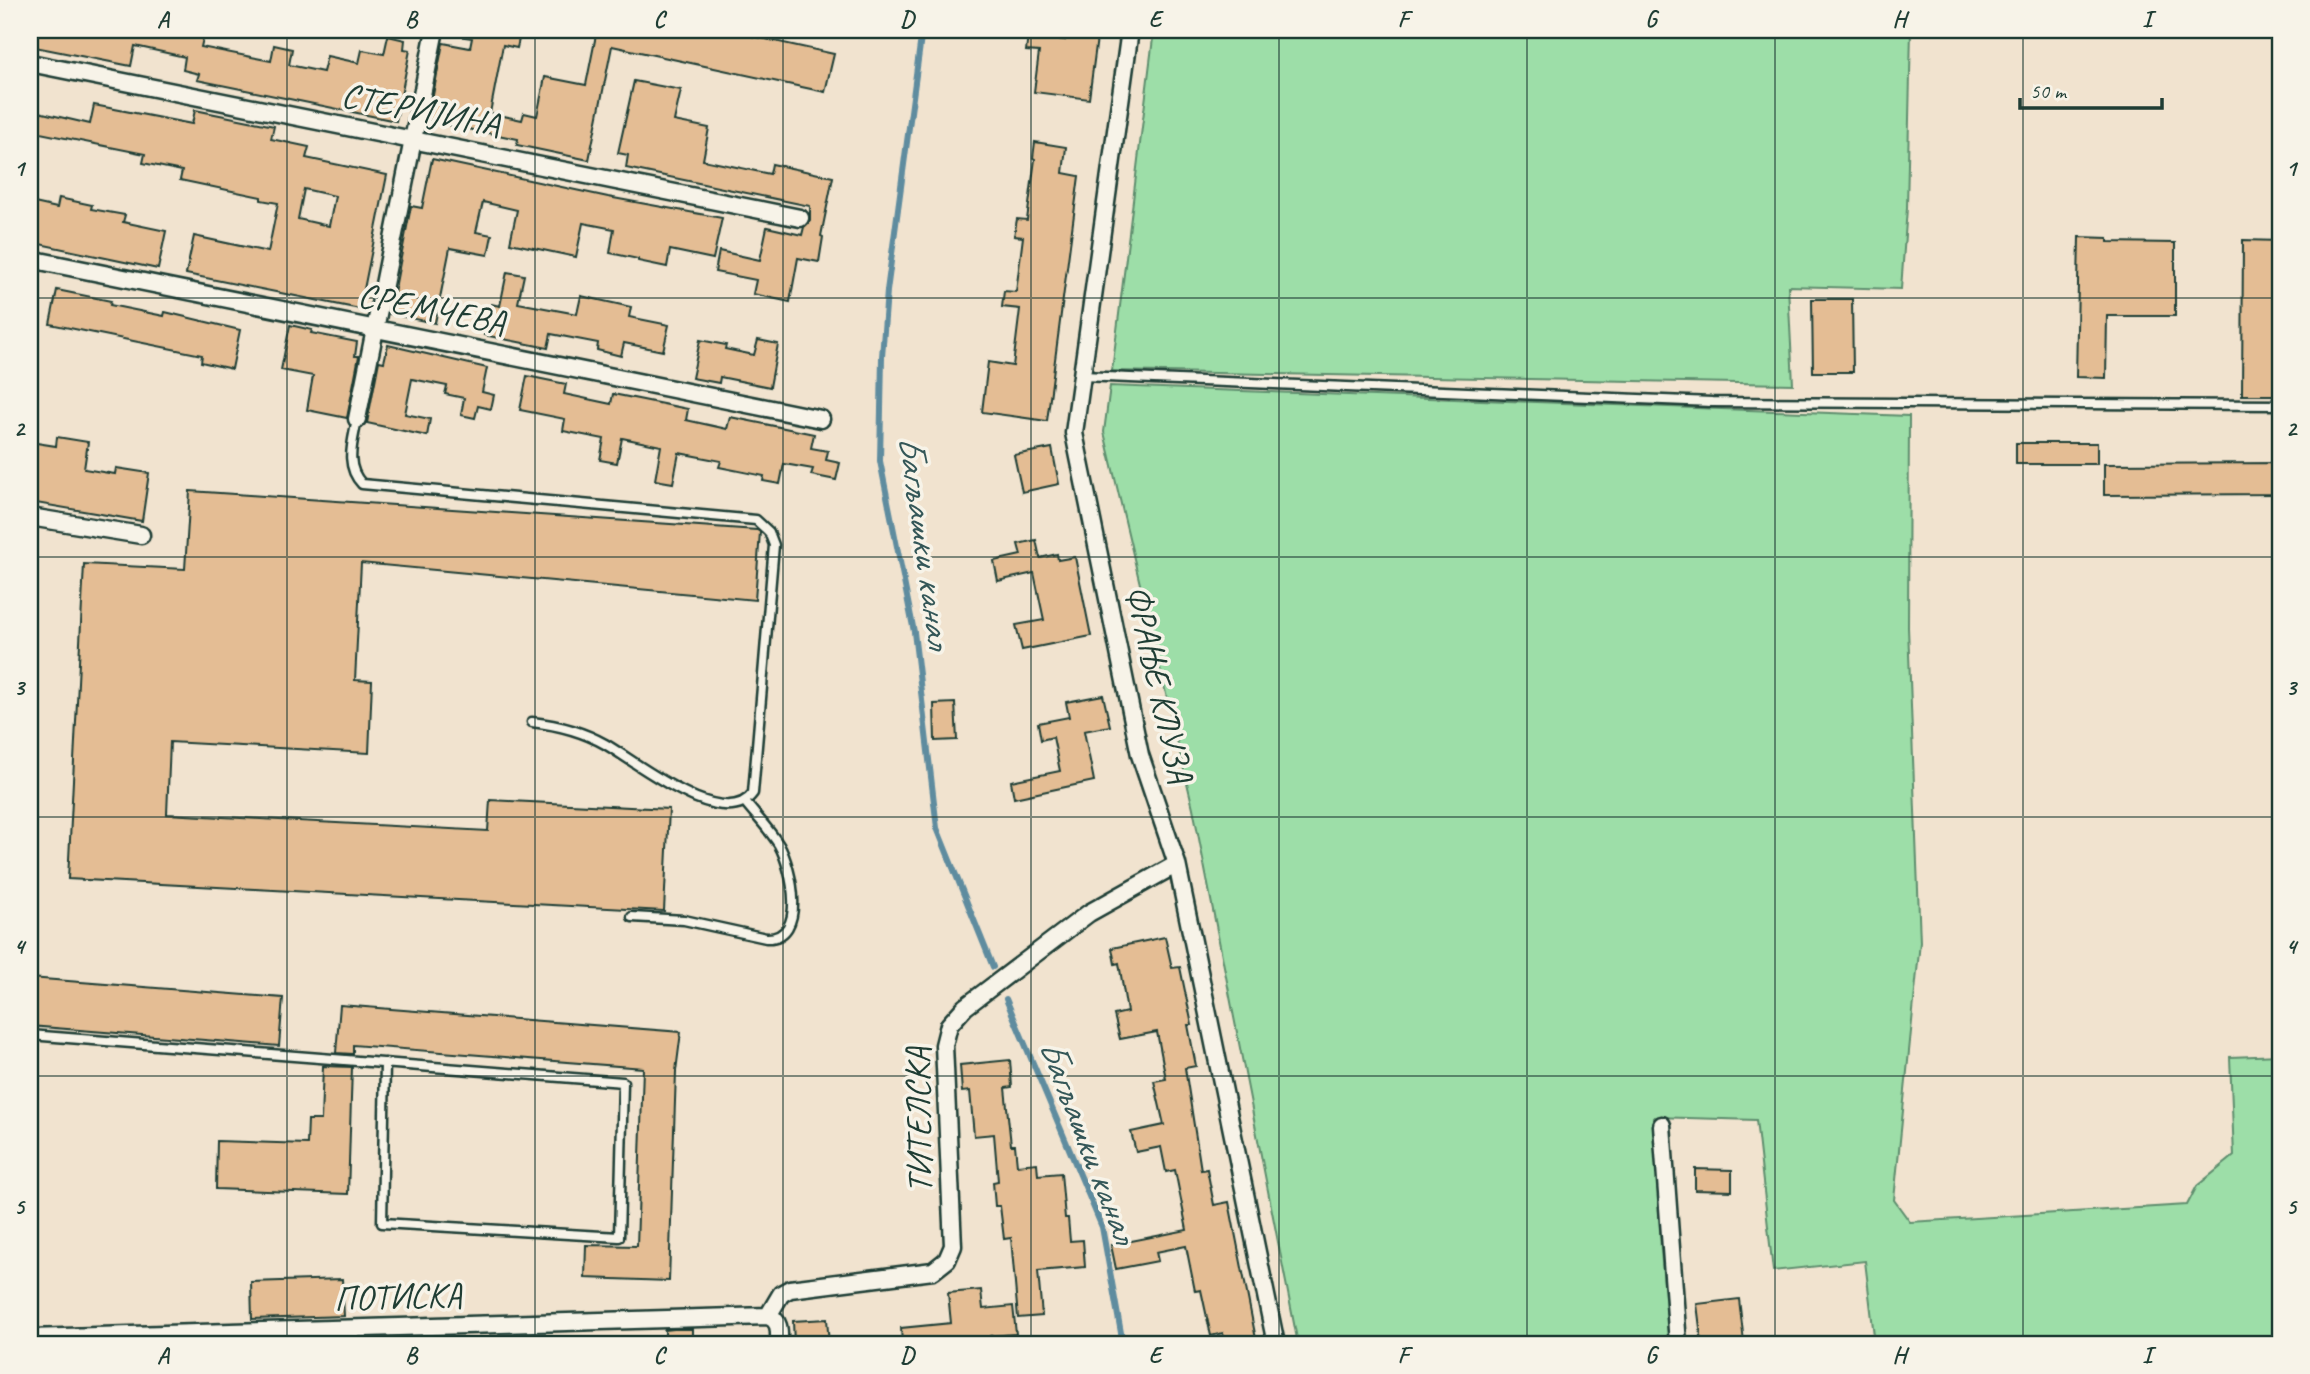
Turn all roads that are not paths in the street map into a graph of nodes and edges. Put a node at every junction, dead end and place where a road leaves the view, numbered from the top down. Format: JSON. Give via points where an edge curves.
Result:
{"nodes":[{"id":1,"x":435,"y":30,"type":"edge"},
{"id":2,"x":1130,"y":30,"type":"edge"},
{"id":3,"x":30,"y":62,"type":"edge"},
{"id":4,"x":413,"y":140,"type":"junction"},
{"id":5,"x":800,"y":218,"type":"dead end"},
{"id":6,"x":30,"y":259,"type":"edge"},
{"id":7,"x":375,"y":329,"type":"junction"},
{"id":8,"x":1082,"y":376,"type":"junction"},
{"id":9,"x":2280,"y":405,"type":"edge"},
{"id":10,"x":357,"y":419,"type":"joint"},
{"id":11,"x":821,"y":419,"type":"dead end"},
{"id":12,"x":30,"y":517,"type":"edge"},
{"id":13,"x":141,"y":535,"type":"dead end"},
{"id":14,"x":532,"y":722,"type":"dead end"},
{"id":15,"x":745,"y":802,"type":"junction"},
{"id":16,"x":1177,"y":864,"type":"junction"},
{"id":17,"x":632,"y":917,"type":"dead end"},
{"id":18,"x":30,"y":1035,"type":"edge"},
{"id":19,"x":385,"y":1063,"type":"junction"},
{"id":20,"x":1662,"y":1125,"type":"dead end"},
{"id":21,"x":768,"y":1316,"type":"junction"},
{"id":22,"x":30,"y":1338,"type":"edge"},
{"id":23,"x":248,"y":1338,"type":"edge"},
{"id":24,"x":779,"y":1344,"type":"edge"},
{"id":25,"x":1276,"y":1344,"type":"edge"},
{"id":26,"x":1678,"y":1344,"type":"edge"}],
"edges":[{"from":1,"to":4,"type":"street"},
{"from":2,"to":8,"type":"street","name":"ФРАЊЕ КЛУЗА"},
{"from":3,"to":4,"type":"street","name":"СТЕРИЈИНА"},
{"from":4,"to":5,"type":"street","name":"СТЕРИЈИНА"},
{"from":4,"to":7,"type":"street"},
{"from":6,"to":7,"type":"street","name":"СРЕМЧЕВА"},
{"from":7,"to":10,"type":"street"},
{"from":7,"to":11,"type":"street","name":"СРЕМЧЕВА"},
{"from":8,"to":9,"type":"lane","via":[[1712,402]]},
{"from":8,"to":16,"type":"street","name":"ФРАЊЕ КЛУЗА","via":[[1074,433],[1140,755]]},
{"from":10,"to":15,"type":"lane","via":[[350,458],[362,484],[756,520],[763,525],[774,545],[753,793]]},
{"from":12,"to":13,"type":"street"},
{"from":14,"to":15,"type":"lane","via":[[586,735],[700,799],[732,806]]},
{"from":15,"to":17,"type":"lane","via":[[778,843],[788,866],[793,907],[785,932],[766,938],[684,920]]},
{"from":16,"to":21,"type":"street","name":"ТИТЕЛСКА","via":[[1089,913],[965,1007],[948,1026],[944,1045],[953,1246],[947,1260],[933,1271],[790,1289],[781,1294]]},
{"from":16,"to":25,"type":"street","name":"ФРАЊЕ КЛУЗА"},
{"from":18,"to":19,"type":"lane"},
{"from":19,"to":19,"type":"lane","via":[[622,1082],[619,1237],[382,1223]]},
{"from":20,"to":26,"type":"street"},
{"from":21,"to":23,"type":"street","name":"ПОТИСКА"},
{"from":21,"to":24,"type":"street","via":[[778,1324]]},
{"from":22,"to":23,"type":"street","name":"ПОТИСКА"}]}
